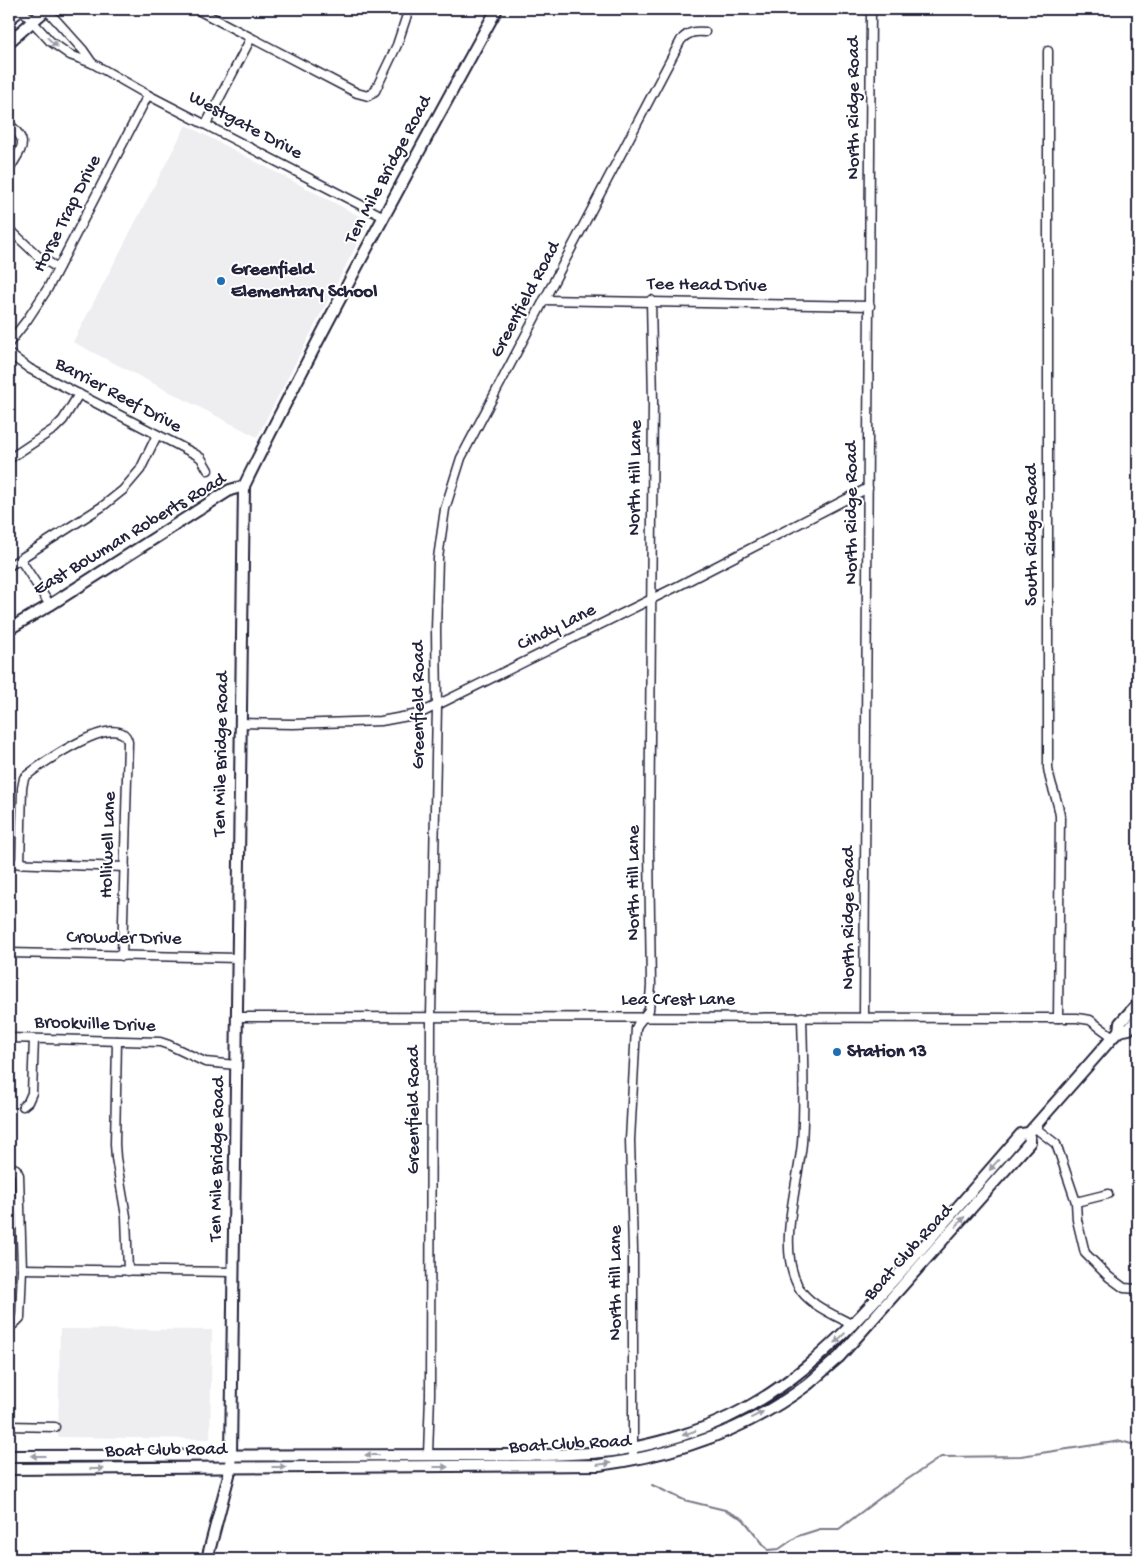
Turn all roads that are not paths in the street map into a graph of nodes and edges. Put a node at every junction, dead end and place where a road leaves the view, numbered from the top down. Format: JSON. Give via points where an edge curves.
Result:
{"nodes":[{"id":1,"x":22,"y":9,"type":"edge"},
{"id":2,"x":46,"y":9,"type":"edge"},
{"id":3,"x":196,"y":9,"type":"edge"},
{"id":4,"x":409,"y":9,"type":"edge"},
{"id":5,"x":497,"y":9,"type":"edge"},
{"id":6,"x":871,"y":9,"type":"edge"},
{"id":7,"x":9,"y":19,"type":"edge"},
{"id":8,"x":33,"y":21,"type":"junction"},
{"id":9,"x":705,"y":32,"type":"dead end"},
{"id":10,"x":250,"y":38,"type":"junction"},
{"id":11,"x":9,"y":42,"type":"edge"},
{"id":12,"x":1048,"y":51,"type":"dead end"},
{"id":13,"x":92,"y":63,"type":"junction"},
{"id":14,"x":148,"y":94,"type":"junction"},
{"id":15,"x":9,"y":124,"type":"edge"},
{"id":16,"x":206,"y":124,"type":"junction"},
{"id":17,"x":9,"y":170,"type":"edge"},
{"id":18,"x":384,"y":217,"type":"junction"},
{"id":19,"x":9,"y":229,"type":"edge"},
{"id":20,"x":58,"y":268,"type":"junction"},
{"id":21,"x":544,"y":300,"type":"junction"},
{"id":22,"x":651,"y":300,"type":"junction"},
{"id":23,"x":870,"y":306,"type":"junction"},
{"id":24,"x":9,"y":343,"type":"edge"},
{"id":25,"x":9,"y":354,"type":"edge"},
{"id":26,"x":79,"y":394,"type":"junction"},
{"id":27,"x":156,"y":436,"type":"junction"},
{"id":28,"x":9,"y":459,"type":"edge"},
{"id":29,"x":208,"y":470,"type":"dead end"},
{"id":30,"x":244,"y":486,"type":"junction"},
{"id":31,"x":868,"y":488,"type":"junction"},
{"id":32,"x":20,"y":559,"type":"junction"},
{"id":33,"x":9,"y":566,"type":"edge"},
{"id":34,"x":651,"y":599,"type":"junction"},
{"id":35,"x":50,"y":605,"type":"junction"},
{"id":36,"x":9,"y":629,"type":"edge"},
{"id":37,"x":437,"y":706,"type":"junction"},
{"id":38,"x":240,"y":723,"type":"junction"},
{"id":39,"x":9,"y":863,"type":"edge"},
{"id":40,"x":20,"y":864,"type":"junction"},
{"id":41,"x":125,"y":866,"type":"junction"},
{"id":42,"x":9,"y":953,"type":"edge"},
{"id":43,"x":122,"y":956,"type":"junction"},
{"id":44,"x":238,"y":958,"type":"junction"},
{"id":45,"x":1138,"y":1004,"type":"edge"},
{"id":46,"x":237,"y":1016,"type":"junction"},
{"id":47,"x":431,"y":1016,"type":"junction"},
{"id":48,"x":644,"y":1017,"type":"junction"},
{"id":49,"x":802,"y":1017,"type":"junction"},
{"id":50,"x":864,"y":1017,"type":"junction"},
{"id":51,"x":1058,"y":1018,"type":"junction"},
{"id":52,"x":1138,"y":1018,"type":"edge"},
{"id":53,"x":1116,"y":1034,"type":"junction"},
{"id":54,"x":9,"y":1038,"type":"edge"},
{"id":55,"x":34,"y":1039,"type":"junction"},
{"id":56,"x":117,"y":1041,"type":"junction"},
{"id":57,"x":236,"y":1065,"type":"junction"},
{"id":58,"x":23,"y":1106,"type":"dead end"},
{"id":59,"x":1032,"y":1130,"type":"junction"},
{"id":60,"x":9,"y":1166,"type":"edge"},
{"id":61,"x":1108,"y":1194,"type":"dead end"},
{"id":62,"x":1076,"y":1202,"type":"junction"},
{"id":63,"x":22,"y":1269,"type":"junction"},
{"id":64,"x":128,"y":1271,"type":"junction"},
{"id":65,"x":234,"y":1272,"type":"junction"},
{"id":66,"x":1138,"y":1289,"type":"edge"},
{"id":67,"x":9,"y":1325,"type":"edge"},
{"id":68,"x":853,"y":1325,"type":"junction"},
{"id":69,"x":9,"y":1426,"type":"edge"},
{"id":70,"x":55,"y":1427,"type":"dead end"},
{"id":71,"x":633,"y":1448,"type":"junction"},
{"id":72,"x":231,"y":1455,"type":"junction"},
{"id":73,"x":428,"y":1455,"type":"junction"},
{"id":74,"x":9,"y":1456,"type":"edge"},
{"id":75,"x":633,"y":1460,"type":"junction"},
{"id":76,"x":230,"y":1467,"type":"junction"},
{"id":77,"x":9,"y":1469,"type":"edge"},
{"id":78,"x":207,"y":1559,"type":"edge"}],
"edges":[{"from":1,"to":7,"type":"main road"},
{"from":1,"to":8,"type":"street","name":"Westgate Drive"},
{"from":2,"to":8,"type":"main road"},
{"from":2,"to":13,"type":"street","name":"Westgate Drive"},
{"from":3,"to":10,"type":"street"},
{"from":4,"to":10,"type":"street","via":[[397,45],[374,92],[368,96]]},
{"from":5,"to":18,"type":"main road","name":"Ten Mile Bridge Road"},
{"from":6,"to":23,"type":"street","name":"North Ridge Road"},
{"from":8,"to":11,"type":"main road"},
{"from":8,"to":13,"type":"street","name":"Westgate Drive","one_way":true,"via":[[59,48]]},
{"from":9,"to":21,"type":"street","name":"Greenfield Road","via":[[694,31],[681,40]]},
{"from":10,"to":16,"type":"street"},
{"from":12,"to":51,"type":"street","name":"South Ridge Road","via":[[1048,776],[1060,816]]},
{"from":13,"to":14,"type":"street","name":"Westgate Drive"},
{"from":14,"to":16,"type":"street","name":"Westgate Drive"},
{"from":14,"to":20,"type":"street","name":"Horse Trap Drive"},
{"from":15,"to":17,"type":"street","via":[[22,139]]},
{"from":16,"to":18,"type":"street","name":"Westgate Drive"},
{"from":18,"to":30,"type":"main road","name":"Ten Mile Bridge Road"},
{"from":19,"to":20,"type":"street","via":[[38,256]]},
{"from":20,"to":24,"type":"street","name":"Horse Trap Drive","via":[[39,304]]},
{"from":21,"to":22,"type":"street","name":"Tee Head Drive"},
{"from":21,"to":37,"type":"street","name":"Greenfield Road","via":[[461,458],[445,510],[438,567]]},
{"from":22,"to":23,"type":"street","name":"Tee Head Drive"},
{"from":22,"to":34,"type":"street","name":"North Hill Lane"},
{"from":23,"to":31,"type":"street","name":"North Ridge Road"},
{"from":25,"to":26,"type":"street","name":"Barrier Reef Drive","via":[[30,369]]},
{"from":26,"to":27,"type":"street","name":"Barrier Reef Drive"},
{"from":26,"to":28,"type":"street","via":[[54,429]]},
{"from":27,"to":29,"type":"street","name":"Barrier Reef Drive","via":[[201,458]]},
{"from":27,"to":32,"type":"street","via":[[140,470],[123,490]]},
{"from":30,"to":35,"type":"main road","name":"East Bowman Roberts Road","via":[[230,490]]},
{"from":30,"to":38,"type":"main road","name":"Ten Mile Bridge Road"},
{"from":31,"to":34,"type":"street","name":"Cindy Lane"},
{"from":31,"to":50,"type":"street","name":"North Ridge Road"},
{"from":32,"to":33,"type":"street"},
{"from":32,"to":35,"type":"street"},
{"from":34,"to":37,"type":"street","name":"Cindy Lane"},
{"from":34,"to":48,"type":"street","name":"North Hill Lane","via":[[651,986],[649,1010]]},
{"from":35,"to":36,"type":"main road","name":"East Bowman Roberts Road"},
{"from":37,"to":38,"type":"street","name":"Cindy Lane","via":[[419,714],[381,721]]},
{"from":37,"to":47,"type":"street","name":"Greenfield Road"},
{"from":38,"to":44,"type":"main road","name":"Ten Mile Bridge Road"},
{"from":39,"to":40,"type":"street"},
{"from":40,"to":41,"type":"street"},
{"from":40,"to":41,"type":"street","name":"Holliwell Lane","via":[[24,778],[77,743],[96,734],[117,732],[128,742]]},
{"from":41,"to":43,"type":"street","name":"Holliwell Lane"},
{"from":42,"to":43,"type":"street","name":"Crowder Drive"},
{"from":43,"to":44,"type":"street","name":"Crowder Drive"},
{"from":44,"to":46,"type":"main road","name":"Ten Mile Bridge Road"},
{"from":45,"to":53,"type":"main road","name":"Boat Club Road","via":[[1120,1023]]},
{"from":46,"to":47,"type":"street","name":"Lea Crest Lane"},
{"from":46,"to":57,"type":"main road","name":"Ten Mile Bridge Road"},
{"from":47,"to":48,"type":"street","name":"Lea Crest Lane"},
{"from":47,"to":73,"type":"street","name":"Greenfield Road"},
{"from":48,"to":49,"type":"street","name":"Lea Crest Lane"},
{"from":48,"to":71,"type":"street","name":"North Hill Lane","via":[[636,1028],[630,1140]]},
{"from":49,"to":50,"type":"street","name":"Lea Crest Lane"},
{"from":49,"to":68,"type":"street","via":[[802,1144],[790,1223],[791,1266],[799,1288],[820,1308]]},
{"from":50,"to":51,"type":"street","name":"Lea Crest Lane"},
{"from":51,"to":53,"type":"street","name":"Lea Crest Lane","via":[[1090,1020]]},
{"from":52,"to":53,"type":"main road","name":"Boat Club Road","via":[[1127,1030]]},
{"from":53,"to":59,"type":"main road","name":"Boat Club Road"},
{"from":54,"to":55,"type":"street","name":"Brookville Drive"},
{"from":55,"to":56,"type":"street","name":"Brookville Drive"},
{"from":55,"to":58,"type":"street","via":[[32,1093]]},
{"from":56,"to":57,"type":"street","name":"Brookville Drive","via":[[160,1042],[205,1062]]},
{"from":56,"to":64,"type":"street","via":[[115,1144],[126,1216]]},
{"from":57,"to":65,"type":"main road","name":"Ten Mile Bridge Road"},
{"from":59,"to":62,"type":"street","via":[[1056,1144]]},
{"from":59,"to":68,"type":"main road","name":"Boat Club Road","one_way":true,"via":[[1021,1134]]},
{"from":75,"to":59,"type":"main road","name":"Boat Club Road","one_way":true,"via":[[670,1452],[718,1434],[760,1414],[806,1385],[839,1357],[928,1258],[1030,1142]]},
{"from":60,"to":63,"type":"street","via":[[19,1175]]},
{"from":61,"to":62,"type":"street"},
{"from":62,"to":66,"type":"street","via":[[1085,1253],[1124,1288]]},
{"from":63,"to":64,"type":"street"},
{"from":63,"to":67,"type":"street","via":[[21,1311],[18,1322]]},
{"from":64,"to":65,"type":"street"},
{"from":65,"to":72,"type":"main road","name":"Ten Mile Bridge Road"},
{"from":68,"to":71,"type":"main road","name":"Boat Club Road","one_way":true,"via":[[805,1370],[771,1394],[706,1427]]},
{"from":69,"to":70,"type":"street"},
{"from":71,"to":73,"type":"main road","name":"Boat Club Road","via":[[545,1455]]},
{"from":71,"to":75,"type":"street","name":"North Hill Lane"},
{"from":73,"to":72,"type":"main road","name":"Boat Club Road","one_way":true},
{"from":72,"to":74,"type":"main road","name":"Boat Club Road","one_way":true},
{"from":72,"to":76,"type":"main road","name":"Ten Mile Bridge Road"},
{"from":76,"to":75,"type":"main road","name":"Boat Club Road","one_way":true,"via":[[528,1467],[599,1465]]},
{"from":77,"to":76,"type":"main road","name":"Boat Club Road","one_way":true},
{"from":76,"to":78,"type":"main road","name":"Ten Mile Bridge Road"}]}
